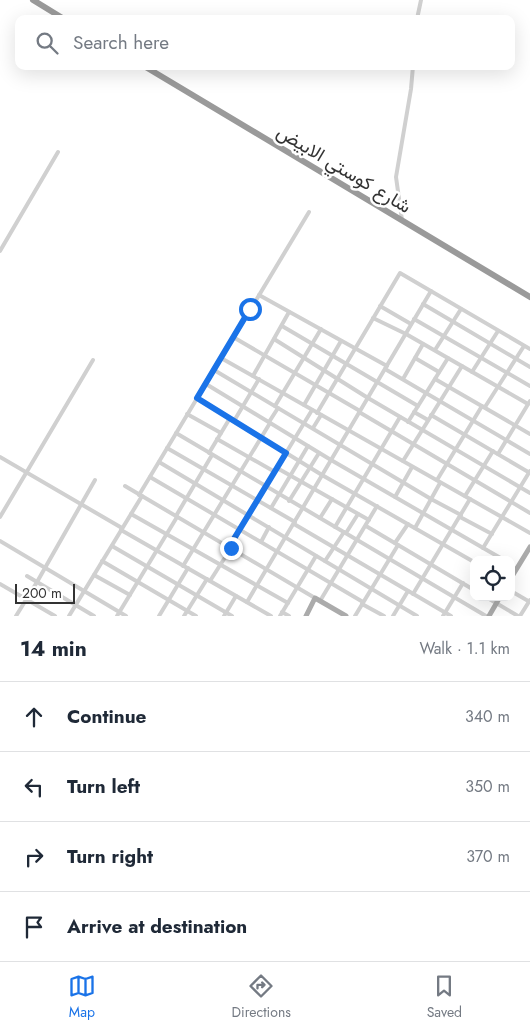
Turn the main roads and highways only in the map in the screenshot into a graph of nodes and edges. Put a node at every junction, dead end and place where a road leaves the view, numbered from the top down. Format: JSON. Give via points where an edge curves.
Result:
{"nodes":[{"id":1,"x":33,"y":0,"type":"edge"},
{"id":2,"x":57,"y":15,"type":"edge"},
{"id":3,"x":151,"y":70,"type":"edge"},
{"id":4,"x":530,"y":297,"type":"edge"},
{"id":5,"x":530,"y":547,"type":"edge"},
{"id":6,"x":515,"y":572,"type":"edge"},
{"id":7,"x":497,"y":601,"type":"edge"},
{"id":8,"x":344,"y":615,"type":"edge"},
{"id":9,"x":306,"y":616,"type":"edge"},
{"id":10,"x":488,"y":616,"type":"edge"}],
"edges":[{"from":1,"to":2,"type":"highway"},
{"from":3,"to":4,"type":"highway","name":"شارع كوستي الابيض"},
{"from":5,"to":6,"type":"main road"},
{"from":7,"to":10,"type":"main road"},
{"from":8,"to":9,"type":"main road","via":[[318,599]]}]}
